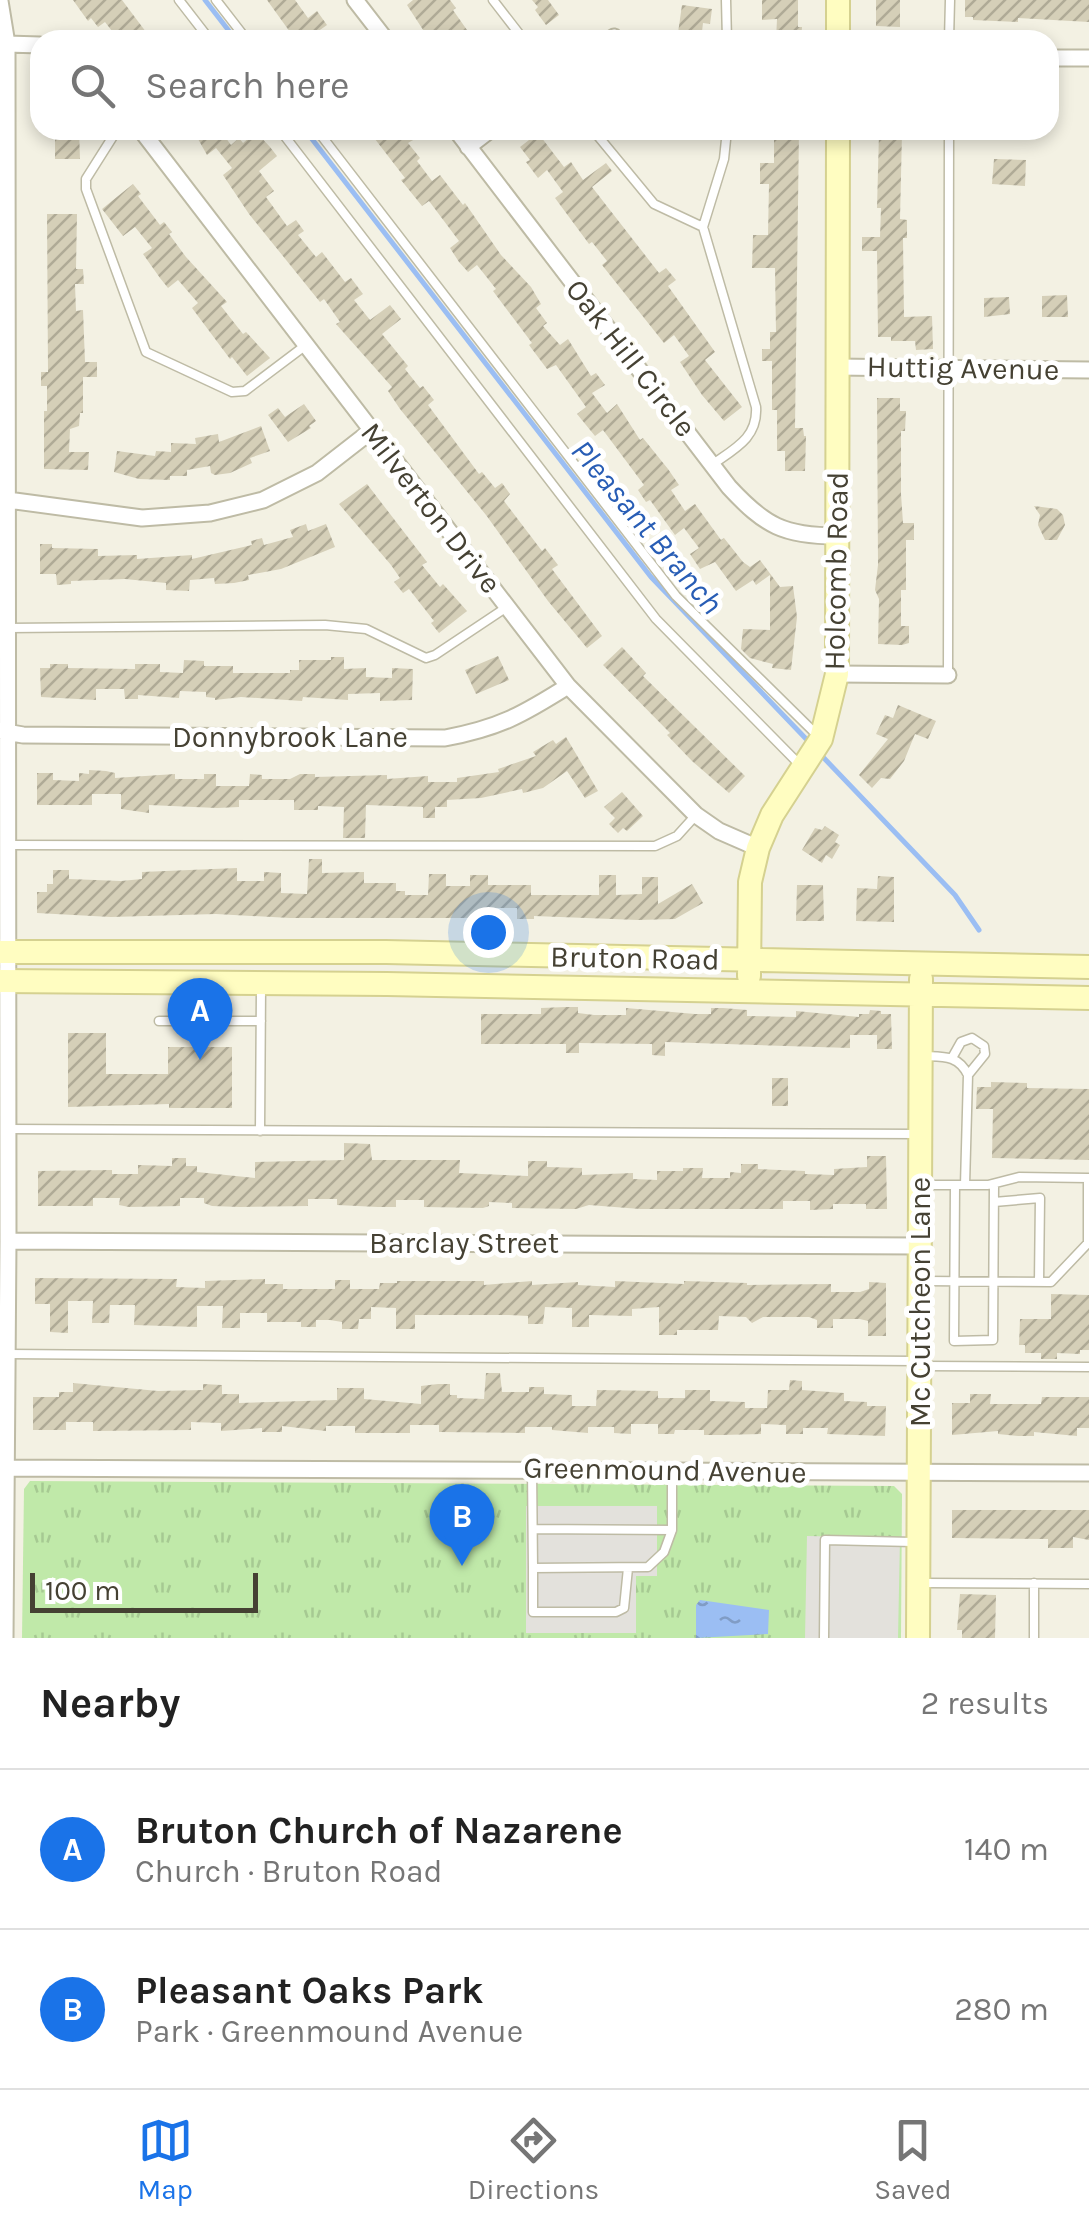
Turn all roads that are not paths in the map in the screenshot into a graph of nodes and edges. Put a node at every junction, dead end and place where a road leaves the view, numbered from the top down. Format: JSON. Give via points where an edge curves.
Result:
{"nodes":[{"id":1,"x":180,"y":0,"type":"edge"},
{"id":2,"x":216,"y":0,"type":"edge"},
{"id":3,"x":355,"y":0,"type":"edge"},
{"id":4,"x":494,"y":0,"type":"edge"},
{"id":5,"x":726,"y":0,"type":"edge"},
{"id":6,"x":838,"y":0,"type":"edge"},
{"id":7,"x":950,"y":0,"type":"edge"},
{"id":8,"x":0,"y":1,"type":"edge"},
{"id":9,"x":202,"y":30,"type":"edge"},
{"id":10,"x":239,"y":30,"type":"edge"},
{"id":11,"x":378,"y":30,"type":"edge"},
{"id":12,"x":516,"y":30,"type":"edge"},
{"id":13,"x":726,"y":30,"type":"edge"},
{"id":14,"x":838,"y":30,"type":"edge"},
{"id":15,"x":949,"y":30,"type":"edge"},
{"id":16,"x":7,"y":44,"type":"junction"},
{"id":17,"x":30,"y":45,"type":"edge"},
{"id":18,"x":1059,"y":58,"type":"edge"},
{"id":19,"x":1089,"y":58,"type":"edge"},
{"id":20,"x":3,"y":116,"type":"edge"},
{"id":21,"x":111,"y":140,"type":"edge"},
{"id":22,"x":148,"y":140,"type":"edge"},
{"id":23,"x":288,"y":140,"type":"edge"},
{"id":24,"x":324,"y":140,"type":"edge"},
{"id":25,"x":464,"y":140,"type":"edge"},
{"id":26,"x":476,"y":140,"type":"edge"},
{"id":27,"x":601,"y":140,"type":"edge"},
{"id":28,"x":726,"y":140,"type":"edge"},
{"id":29,"x":838,"y":140,"type":"edge"},
{"id":30,"x":949,"y":140,"type":"edge"},
{"id":31,"x":468,"y":146,"type":"junction"},
{"id":32,"x":703,"y":227,"type":"junction"},
{"id":33,"x":306,"y":345,"type":"junction"},
{"id":34,"x":4,"y":353,"type":"edge"},
{"id":35,"x":836,"y":367,"type":"junction"},
{"id":36,"x":950,"y":368,"type":"junction"},
{"id":37,"x":1089,"y":370,"type":"edge"},
{"id":38,"x":371,"y":431,"type":"junction"},
{"id":39,"x":713,"y":464,"type":"junction"},
{"id":40,"x":3,"y":499,"type":"edge"},
{"id":41,"x":837,"y":536,"type":"junction"},
{"id":42,"x":3,"y":550,"type":"edge"},
{"id":43,"x":3,"y":596,"type":"edge"},
{"id":44,"x":507,"y":607,"type":"junction"},
{"id":45,"x":6,"y":628,"type":"junction"},
{"id":46,"x":836,"y":674,"type":"junction"},
{"id":47,"x":948,"y":675,"type":"joint"},
{"id":48,"x":568,"y":686,"type":"junction"},
{"id":49,"x":3,"y":731,"type":"edge"},
{"id":50,"x":820,"y":739,"type":"junction"},
{"id":51,"x":806,"y":764,"type":"junction"},
{"id":52,"x":696,"y":816,"type":"junction"},
{"id":53,"x":6,"y":845,"type":"junction"},
{"id":54,"x":758,"y":848,"type":"junction"},
{"id":55,"x":3,"y":952,"type":"edge"},
{"id":56,"x":386,"y":952,"type":"junction"},
{"id":57,"x":749,"y":961,"type":"junction"},
{"id":58,"x":921,"y":965,"type":"junction"},
{"id":59,"x":1089,"y":967,"type":"edge"},
{"id":60,"x":3,"y":981,"type":"edge"},
{"id":61,"x":262,"y":983,"type":"junction"},
{"id":62,"x":387,"y":984,"type":"junction"},
{"id":63,"x":749,"y":992,"type":"junction"},
{"id":64,"x":921,"y":994,"type":"junction"},
{"id":65,"x":1089,"y":998,"type":"edge"},
{"id":66,"x":159,"y":1020,"type":"dead end"},
{"id":67,"x":261,"y":1020,"type":"junction"},
{"id":68,"x":921,"y":1056,"type":"junction"},
{"id":69,"x":952,"y":1058,"type":"junction"},
{"id":70,"x":968,"y":1075,"type":"junction"},
{"id":71,"x":8,"y":1129,"type":"junction"},
{"id":72,"x":260,"y":1131,"type":"junction"},
{"id":73,"x":920,"y":1134,"type":"junction"},
{"id":74,"x":994,"y":1184,"type":"junction"},
{"id":75,"x":920,"y":1185,"type":"junction"},
{"id":76,"x":960,"y":1185,"type":"junction"},
{"id":77,"x":994,"y":1202,"type":"junction"},
{"id":78,"x":4,"y":1240,"type":"edge"},
{"id":79,"x":919,"y":1246,"type":"junction"},
{"id":80,"x":919,"y":1281,"type":"junction"},
{"id":81,"x":956,"y":1281,"type":"junction"},
{"id":82,"x":994,"y":1281,"type":"junction"},
{"id":83,"x":1040,"y":1282,"type":"junction"},
{"id":84,"x":7,"y":1354,"type":"junction"},
{"id":85,"x":920,"y":1363,"type":"junction"},
{"id":86,"x":1089,"y":1367,"type":"edge"},
{"id":87,"x":3,"y":1468,"type":"edge"},
{"id":88,"x":532,"y":1468,"type":"junction"},
{"id":89,"x":672,"y":1469,"type":"junction"},
{"id":90,"x":919,"y":1472,"type":"junction"},
{"id":91,"x":1089,"y":1473,"type":"edge"},
{"id":92,"x":3,"y":1510,"type":"edge"},
{"id":93,"x":533,"y":1530,"type":"junction"},
{"id":94,"x":672,"y":1530,"type":"junction"},
{"id":95,"x":919,"y":1542,"type":"junction"},
{"id":96,"x":533,"y":1568,"type":"junction"},
{"id":97,"x":628,"y":1568,"type":"junction"},
{"id":98,"x":918,"y":1583,"type":"junction"},
{"id":99,"x":1034,"y":1583,"type":"junction"},
{"id":100,"x":1089,"y":1584,"type":"edge"},
{"id":101,"x":3,"y":1636,"type":"edge"},
{"id":102,"x":824,"y":1638,"type":"edge"},
{"id":103,"x":918,"y":1638,"type":"edge"},
{"id":104,"x":1034,"y":1638,"type":"edge"}],
"edges":[{"from":1,"to":9,"type":"lane"},
{"from":2,"to":10,"type":"lane"},
{"from":3,"to":11,"type":"street"},
{"from":4,"to":12,"type":"lane"},
{"from":5,"to":13,"type":"lane"},
{"from":6,"to":14,"type":"main road"},
{"from":7,"to":15,"type":"lane"},
{"from":8,"to":16,"type":"street"},
{"from":16,"to":17,"type":"street"},
{"from":16,"to":20,"type":"street"},
{"from":18,"to":19,"type":"street"},
{"from":20,"to":34,"type":"street"},
{"from":21,"to":33,"type":"lane","via":[[86,178],[86,189],[146,352],[232,392],[245,391]]},
{"from":22,"to":33,"type":"street","name":"Milverton Drive"},
{"from":23,"to":51,"type":"lane","via":[[656,619]]},
{"from":24,"to":50,"type":"lane","via":[[676,596]]},
{"from":25,"to":31,"type":"street","name":"Oak Hill Circle"},
{"from":26,"to":31,"type":"street"},
{"from":27,"to":32,"type":"lane","via":[[654,204]]},
{"from":28,"to":32,"type":"lane"},
{"from":29,"to":35,"type":"main road","name":"Holcomb Road"},
{"from":30,"to":36,"type":"lane"},
{"from":31,"to":39,"type":"street","name":"Oak Hill Circle"},
{"from":32,"to":39,"type":"lane","via":[[756,406],[754,430]]},
{"from":33,"to":38,"type":"street","name":"Milverton Drive"},
{"from":34,"to":40,"type":"street"},
{"from":35,"to":36,"type":"street","name":"Huttig Avenue"},
{"from":35,"to":41,"type":"main road","name":"Holcomb Road"},
{"from":36,"to":37,"type":"street","name":"Huttig Avenue"},
{"from":36,"to":47,"type":"lane"},
{"from":38,"to":40,"type":"street","via":[[317,474],[264,500],[210,513],[142,518]]},
{"from":38,"to":44,"type":"street","name":"Milverton Drive"},
{"from":39,"to":41,"type":"street","name":"Oak Hill Circle","via":[[772,526]]},
{"from":40,"to":42,"type":"street"},
{"from":41,"to":46,"type":"main road","name":"Holcomb Road"},
{"from":42,"to":43,"type":"street"},
{"from":43,"to":45,"type":"street"},
{"from":44,"to":45,"type":"lane","via":[[426,658],[366,630],[336,626]]},
{"from":44,"to":48,"type":"street","name":"Milverton Drive"},
{"from":45,"to":49,"type":"street"},
{"from":46,"to":47,"type":"street"},
{"from":46,"to":50,"type":"main road","name":"Holcomb Road"},
{"from":48,"to":49,"type":"street","name":"Donnybrook Lane","via":[[516,719],[445,738]]},
{"from":48,"to":52,"type":"street","name":"Milverton Drive"},
{"from":49,"to":53,"type":"street"},
{"from":50,"to":51,"type":"main road","name":"Holcomb Road"},
{"from":51,"to":54,"type":"main road","name":"Holcomb Road"},
{"from":52,"to":53,"type":"lane","via":[[677,836],[654,846]]},
{"from":52,"to":54,"type":"street","name":"Milverton Drive"},
{"from":53,"to":55,"type":"street"},
{"from":54,"to":57,"type":"main road","name":"Holcomb Road","via":[[750,882]]},
{"from":55,"to":56,"type":"main road","name":"Bruton Road"},
{"from":55,"to":60,"type":"street"},
{"from":56,"to":57,"type":"main road","name":"Bruton Road"},
{"from":56,"to":62,"type":"main road"},
{"from":57,"to":58,"type":"main road","name":"Bruton Road"},
{"from":57,"to":63,"type":"main road","name":"Holcomb Road"},
{"from":58,"to":59,"type":"main road","name":"Bruton Road"},
{"from":58,"to":64,"type":"main road","name":"Mc Cutcheon Lane"},
{"from":60,"to":61,"type":"main road","name":"Bruton Road"},
{"from":60,"to":71,"type":"street"},
{"from":61,"to":62,"type":"main road","name":"Bruton Road"},
{"from":61,"to":67,"type":"lane"},
{"from":62,"to":63,"type":"main road","name":"Bruton Road"},
{"from":63,"to":64,"type":"main road","name":"Bruton Road"},
{"from":64,"to":65,"type":"main road","name":"Bruton Road"},
{"from":64,"to":68,"type":"main road","name":"Mc Cutcheon Lane"},
{"from":66,"to":67,"type":"lane"},
{"from":67,"to":72,"type":"lane"},
{"from":68,"to":69,"type":"lane"},
{"from":68,"to":73,"type":"main road","name":"Mc Cutcheon Lane"},
{"from":69,"to":70,"type":"lane"},
{"from":69,"to":70,"type":"lane","via":[[961,1042],[972,1038],[984,1046],[986,1054]]},
{"from":70,"to":76,"type":"lane"},
{"from":71,"to":72,"type":"lane"},
{"from":71,"to":78,"type":"street"},
{"from":72,"to":73,"type":"lane"},
{"from":73,"to":75,"type":"main road","name":"Mc Cutcheon Lane"},
{"from":74,"to":76,"type":"lane"},
{"from":74,"to":77,"type":"lane"},
{"from":74,"to":83,"type":"lane","via":[[1020,1177],[1088,1178],[1088,1243],[1051,1282]]},
{"from":75,"to":76,"type":"lane"},
{"from":75,"to":79,"type":"main road","name":"Mc Cutcheon Lane"},
{"from":76,"to":81,"type":"lane"},
{"from":77,"to":82,"type":"lane"},
{"from":77,"to":83,"type":"lane","via":[[1040,1198]]},
{"from":78,"to":79,"type":"street","name":"Barclay Street"},
{"from":78,"to":84,"type":"street"},
{"from":79,"to":80,"type":"main road","name":"Mc Cutcheon Lane"},
{"from":80,"to":81,"type":"lane"},
{"from":80,"to":85,"type":"main road","name":"Mc Cutcheon Lane"},
{"from":81,"to":82,"type":"lane"},
{"from":81,"to":82,"type":"lane","via":[[954,1341],[993,1340]]},
{"from":82,"to":83,"type":"lane"},
{"from":84,"to":85,"type":"lane"},
{"from":84,"to":87,"type":"street"},
{"from":85,"to":86,"type":"lane"},
{"from":85,"to":90,"type":"main road","name":"Mc Cutcheon Lane"},
{"from":87,"to":88,"type":"street","name":"Greenmound Avenue"},
{"from":87,"to":92,"type":"street"},
{"from":88,"to":89,"type":"street","name":"Greenmound Avenue"},
{"from":88,"to":93,"type":"lane"},
{"from":89,"to":90,"type":"street","name":"Greenmound Avenue"},
{"from":89,"to":94,"type":"lane"},
{"from":90,"to":91,"type":"street","name":"Greenmound Avenue"},
{"from":90,"to":95,"type":"main road","name":"Mc Cutcheon Lane"},
{"from":92,"to":101,"type":"street"},
{"from":93,"to":94,"type":"lane"},
{"from":93,"to":96,"type":"lane"},
{"from":94,"to":97,"type":"lane","via":[[664,1552],[648,1567]]},
{"from":95,"to":98,"type":"main road","name":"Mc Cutcheon Lane"},
{"from":95,"to":102,"type":"lane","via":[[825,1540]]},
{"from":96,"to":97,"type":"lane"},
{"from":96,"to":97,"type":"lane","via":[[533,1612],[616,1612],[624,1608]]},
{"from":98,"to":99,"type":"lane"},
{"from":98,"to":103,"type":"main road","name":"Mc Cutcheon Lane"},
{"from":99,"to":100,"type":"lane"},
{"from":99,"to":104,"type":"lane"}]}
